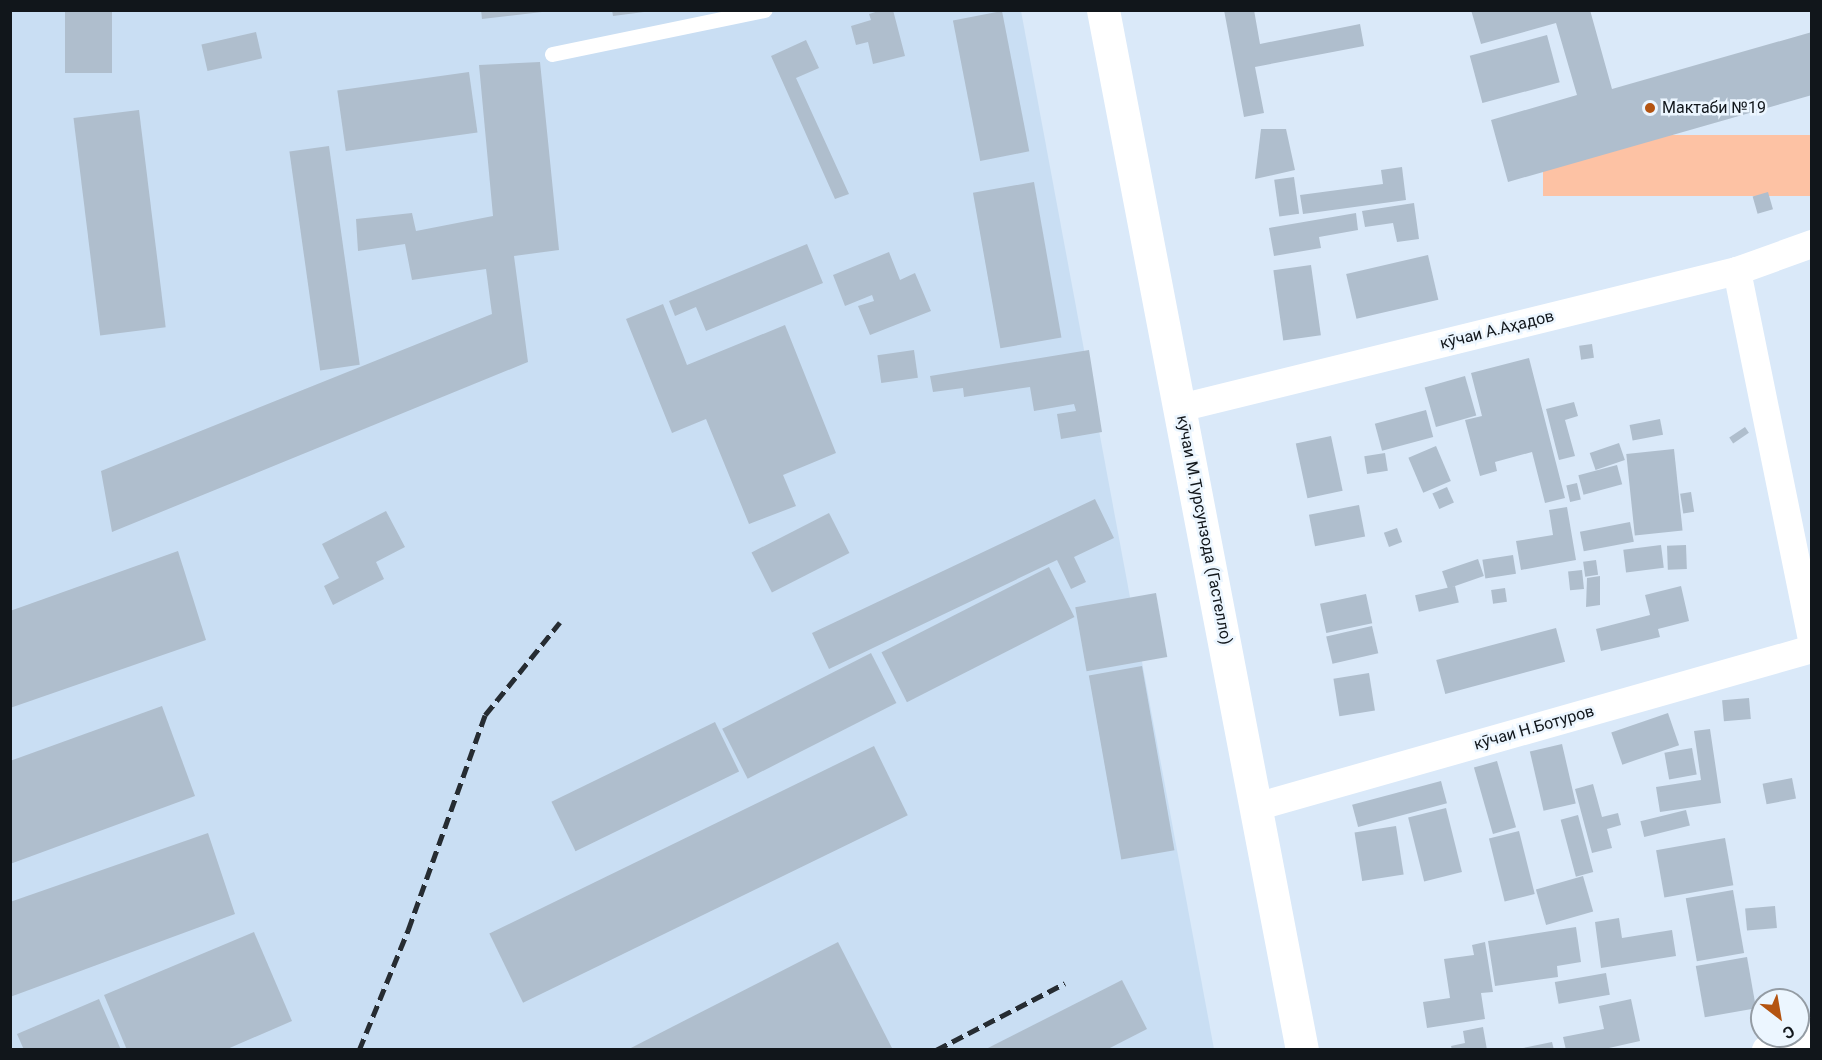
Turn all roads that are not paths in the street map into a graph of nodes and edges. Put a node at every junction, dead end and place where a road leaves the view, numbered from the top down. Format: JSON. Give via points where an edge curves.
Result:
{"nodes":[{"id":1,"x":765,"y":10,"type":"edge"},
{"id":2,"x":1103,"y":10,"type":"edge"},
{"id":3,"x":552,"y":54,"type":"dead end"},
{"id":4,"x":1812,"y":244,"type":"edge"},
{"id":5,"x":1737,"y":271,"type":"junction"},
{"id":6,"x":1180,"y":408,"type":"junction"},
{"id":7,"x":1812,"y":640,"type":"edge"},
{"id":8,"x":1812,"y":649,"type":"edge"},
{"id":9,"x":1256,"y":807,"type":"junction"},
{"id":10,"x":1812,"y":1037,"type":"edge"},
{"id":11,"x":1302,"y":1050,"type":"edge"},
{"id":12,"x":1766,"y":1050,"type":"edge"}],
"edges":[{"from":1,"to":3,"type":"lane"},
{"from":2,"to":6,"type":"street","name":"кӯчаи М.Турсунзода (Гастелло)"},
{"from":4,"to":5,"type":"street","name":"кӯчаи А.Аҳадов"},
{"from":5,"to":6,"type":"street","name":"кӯчаи А.Аҳадов"},
{"from":5,"to":7,"type":"street"},
{"from":6,"to":9,"type":"street","name":"кӯчаи М.Турсунзода (Гастелло)"},
{"from":8,"to":9,"type":"street","name":"кӯчаи Н.Ботуров"},
{"from":9,"to":11,"type":"street","name":"кӯчаи М.Турсунзода (Гастелло)"},
{"from":10,"to":12,"type":"street"}]}
